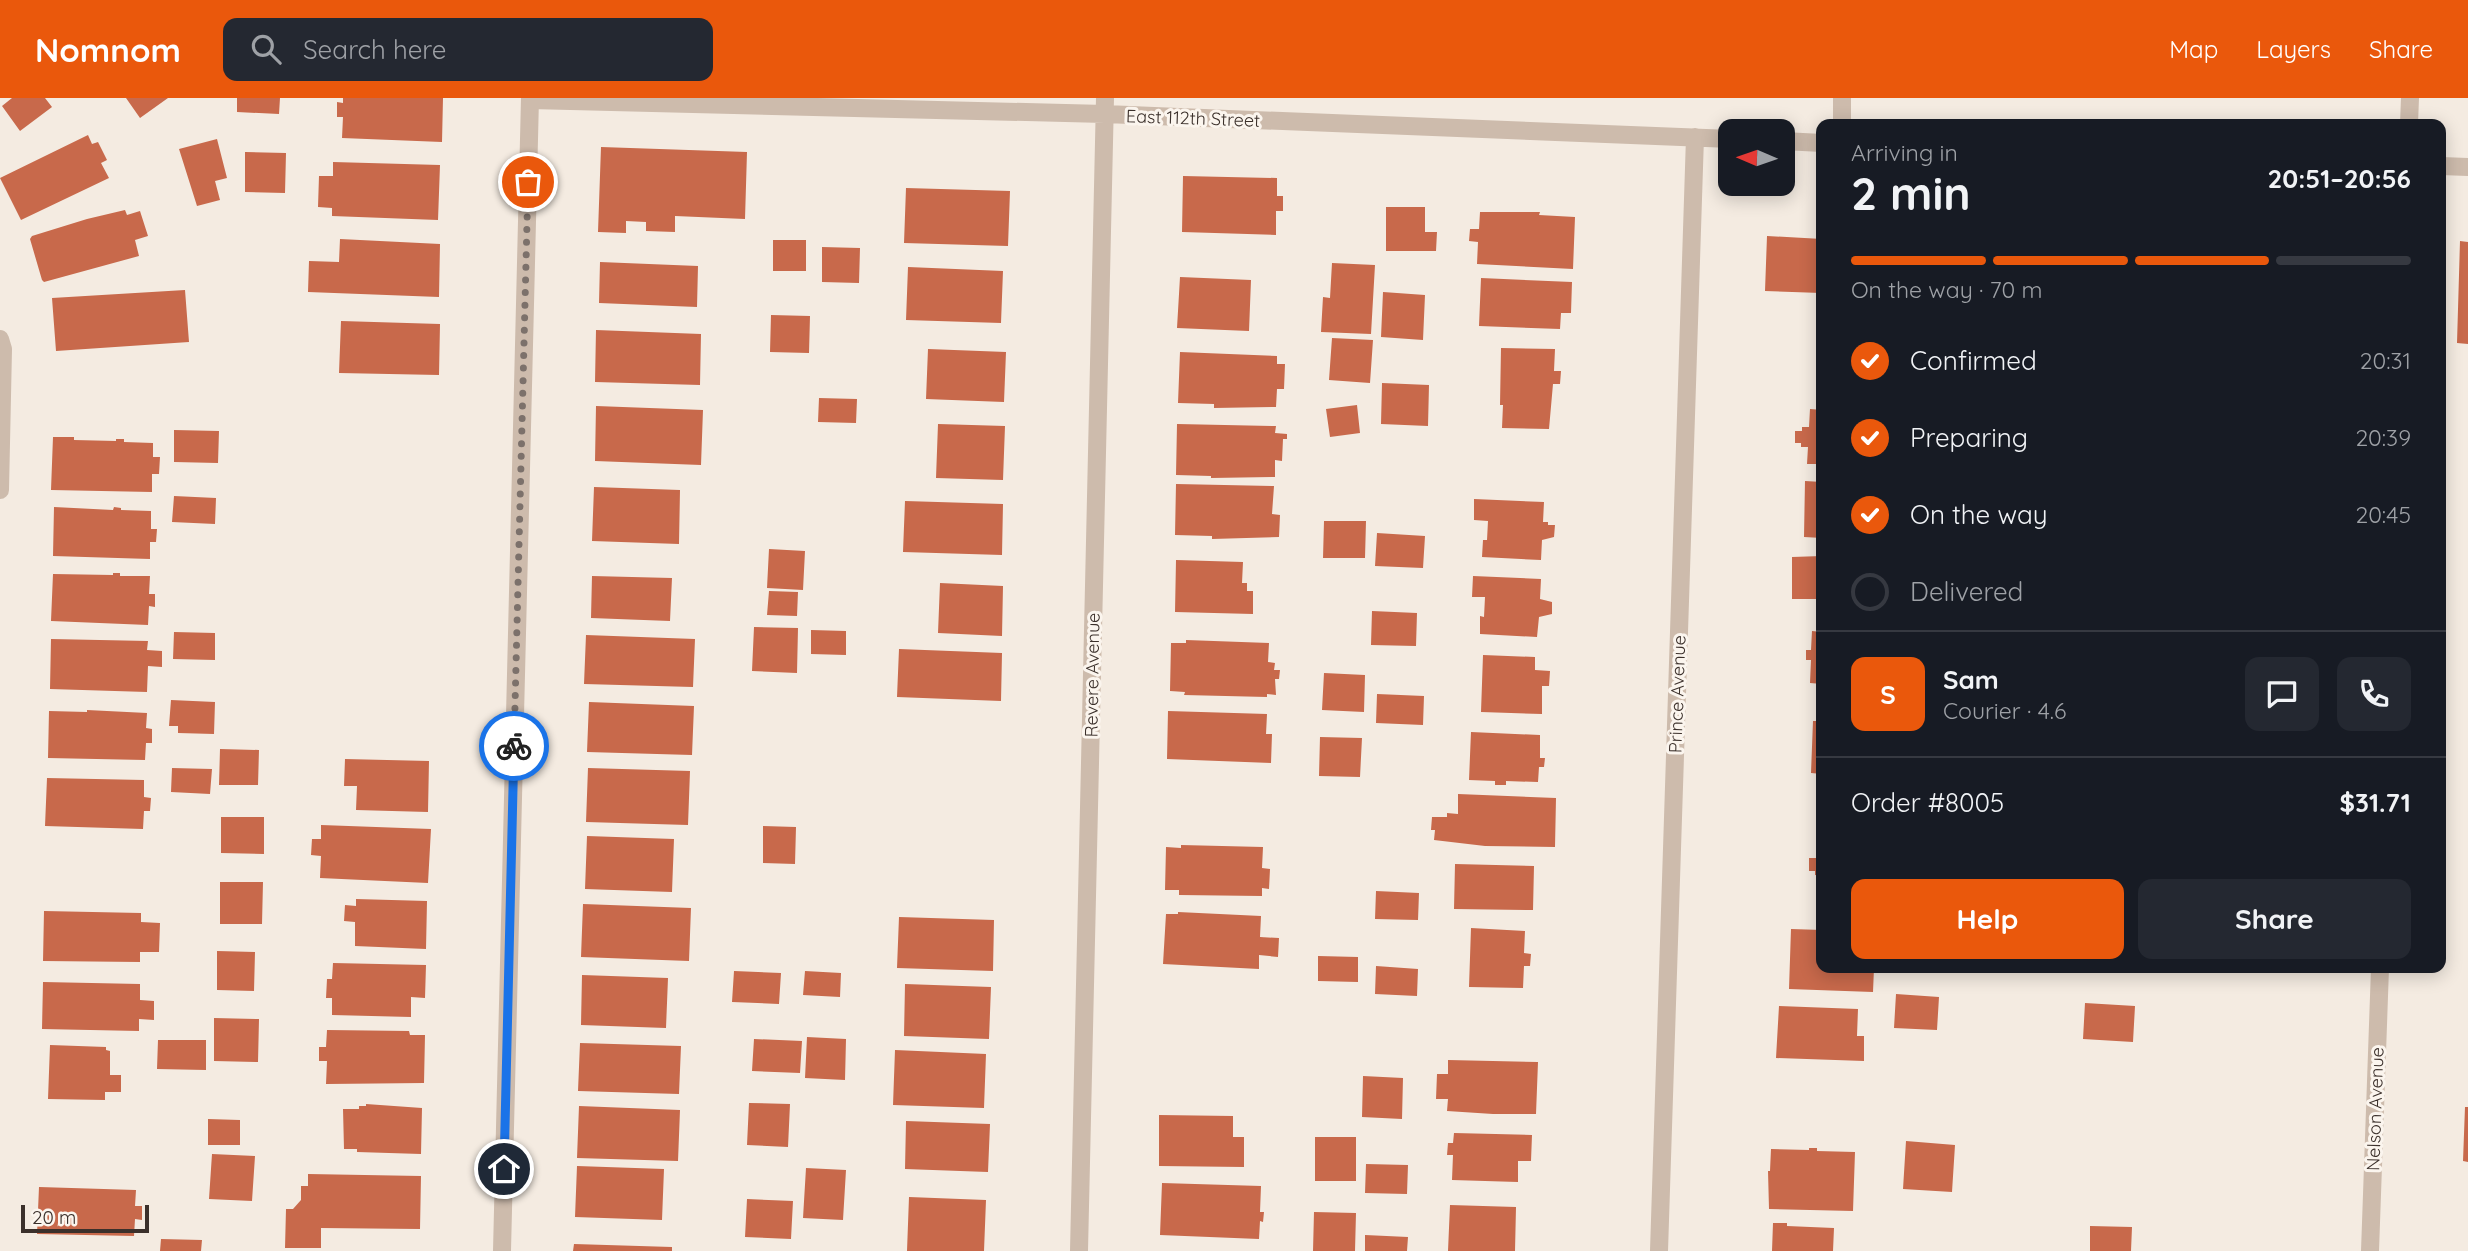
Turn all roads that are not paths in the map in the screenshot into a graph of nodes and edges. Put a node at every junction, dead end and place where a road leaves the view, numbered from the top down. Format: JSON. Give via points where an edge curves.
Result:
{"nodes":[{"id":1,"x":1842,"y":98,"type":"edge"},
{"id":2,"x":2410,"y":98,"type":"edge"},
{"id":3,"x":530,"y":99,"type":"edge"},
{"id":4,"x":1105,"y":106,"type":"edge"},
{"id":5,"x":1842,"y":119,"type":"edge"},
{"id":6,"x":2409,"y":119,"type":"edge"},
{"id":7,"x":1695,"y":137,"type":"junction"},
{"id":8,"x":1718,"y":138,"type":"edge"},
{"id":9,"x":1796,"y":142,"type":"edge"},
{"id":10,"x":1816,"y":143,"type":"edge"},
{"id":11,"x":2446,"y":166,"type":"edge"},
{"id":12,"x":2468,"y":167,"type":"edge"},
{"id":13,"x":0,"y":339,"type":"edge"},
{"id":14,"x":0,"y":490,"type":"edge"},
{"id":15,"x":2380,"y":973,"type":"edge"},
{"id":16,"x":502,"y":1251,"type":"edge"},
{"id":17,"x":1079,"y":1251,"type":"edge"},
{"id":18,"x":1659,"y":1251,"type":"edge"},
{"id":19,"x":2370,"y":1251,"type":"edge"}],
"edges":[{"from":1,"to":5,"type":"street"},
{"from":2,"to":6,"type":"street"},
{"from":3,"to":4,"type":"street","name":"East 112th Street"},
{"from":3,"to":16,"type":"street"},
{"from":4,"to":7,"type":"street","name":"East 112th Street"},
{"from":4,"to":17,"type":"street","name":"Revere Avenue"},
{"from":7,"to":8,"type":"street","name":"East 112th Street"},
{"from":7,"to":18,"type":"street","name":"Prince Avenue"},
{"from":9,"to":10,"type":"street"},
{"from":11,"to":12,"type":"street"},
{"from":13,"to":14,"type":"street"},
{"from":15,"to":19,"type":"street","name":"Nelson Avenue"}]}
